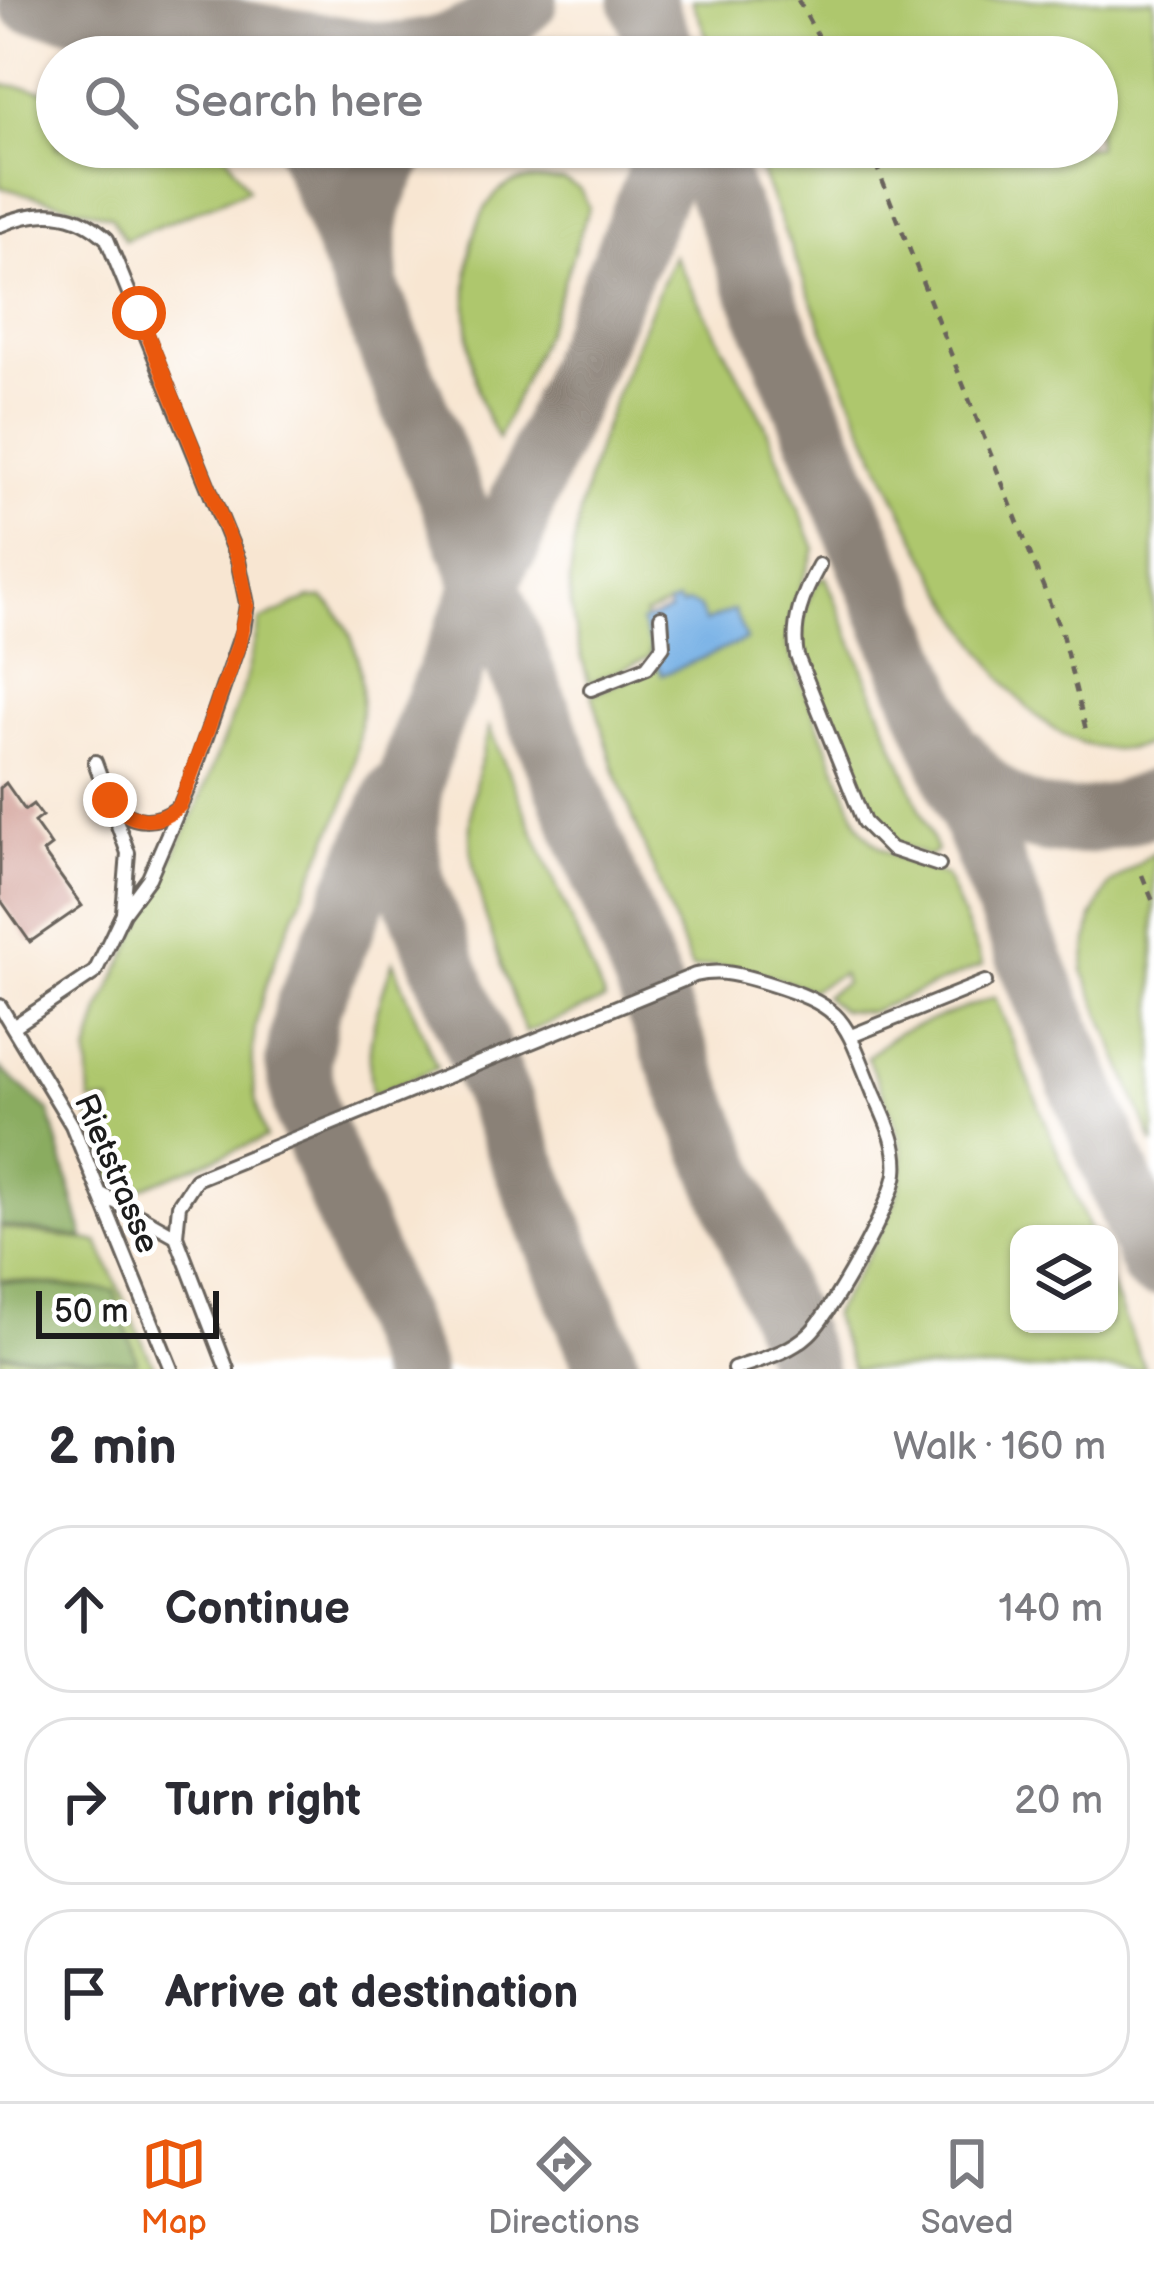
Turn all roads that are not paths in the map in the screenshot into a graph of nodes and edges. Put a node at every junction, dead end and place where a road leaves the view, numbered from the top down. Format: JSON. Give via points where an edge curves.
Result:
{"nodes":[{"id":1,"x":0,"y":225,"type":"edge"},
{"id":2,"x":819,"y":565,"type":"dead end"},
{"id":3,"x":661,"y":617,"type":"dead end"},
{"id":4,"x":591,"y":689,"type":"dead end"},
{"id":5,"x":95,"y":762,"type":"dead end"},
{"id":6,"x":110,"y":800,"type":"junction"},
{"id":7,"x":180,"y":805,"type":"junction"},
{"id":8,"x":939,"y":866,"type":"dead end"},
{"id":9,"x":123,"y":913,"type":"junction"},
{"id":10,"x":985,"y":982,"type":"dead end"},
{"id":11,"x":0,"y":1006,"type":"edge"},
{"id":12,"x":13,"y":1027,"type":"junction"},
{"id":13,"x":850,"y":1036,"type":"junction"},
{"id":14,"x":100,"y":1193,"type":"junction"},
{"id":15,"x":176,"y":1236,"type":"junction"},
{"id":16,"x":171,"y":1369,"type":"edge"},
{"id":17,"x":227,"y":1369,"type":"edge"},
{"id":18,"x":734,"y":1369,"type":"edge"}],
"edges":[{"from":1,"to":7,"type":"lane","via":[[44,212],[88,224],[106,239],[238,560],[243,630]]},
{"from":2,"to":8,"type":"lane","via":[[794,637],[864,822],[891,849]]},
{"from":3,"to":4,"type":"lane","via":[[664,646],[647,667]]},
{"from":5,"to":6,"type":"lane"},
{"from":6,"to":7,"type":"lane","via":[[141,820]]},
{"from":6,"to":9,"type":"lane","via":[[128,853]]},
{"from":7,"to":9,"type":"lane"},
{"from":9,"to":12,"type":"lane","via":[[86,982]]},
{"from":10,"to":13,"type":"lane"},
{"from":11,"to":12,"type":"lane","name":"Rietstrasse"},
{"from":12,"to":14,"type":"lane","name":"Rietstrasse","via":[[72,1125]]},
{"from":13,"to":15,"type":"lane","via":[[828,1006],[808,996],[729,972],[695,975],[206,1174],[184,1194]]},
{"from":13,"to":18,"type":"lane","via":[[894,1144],[893,1187],[818,1325],[794,1345]]},
{"from":14,"to":15,"type":"lane"},
{"from":14,"to":16,"type":"lane","name":"Rietstrasse"},
{"from":15,"to":17,"type":"lane"}]}
